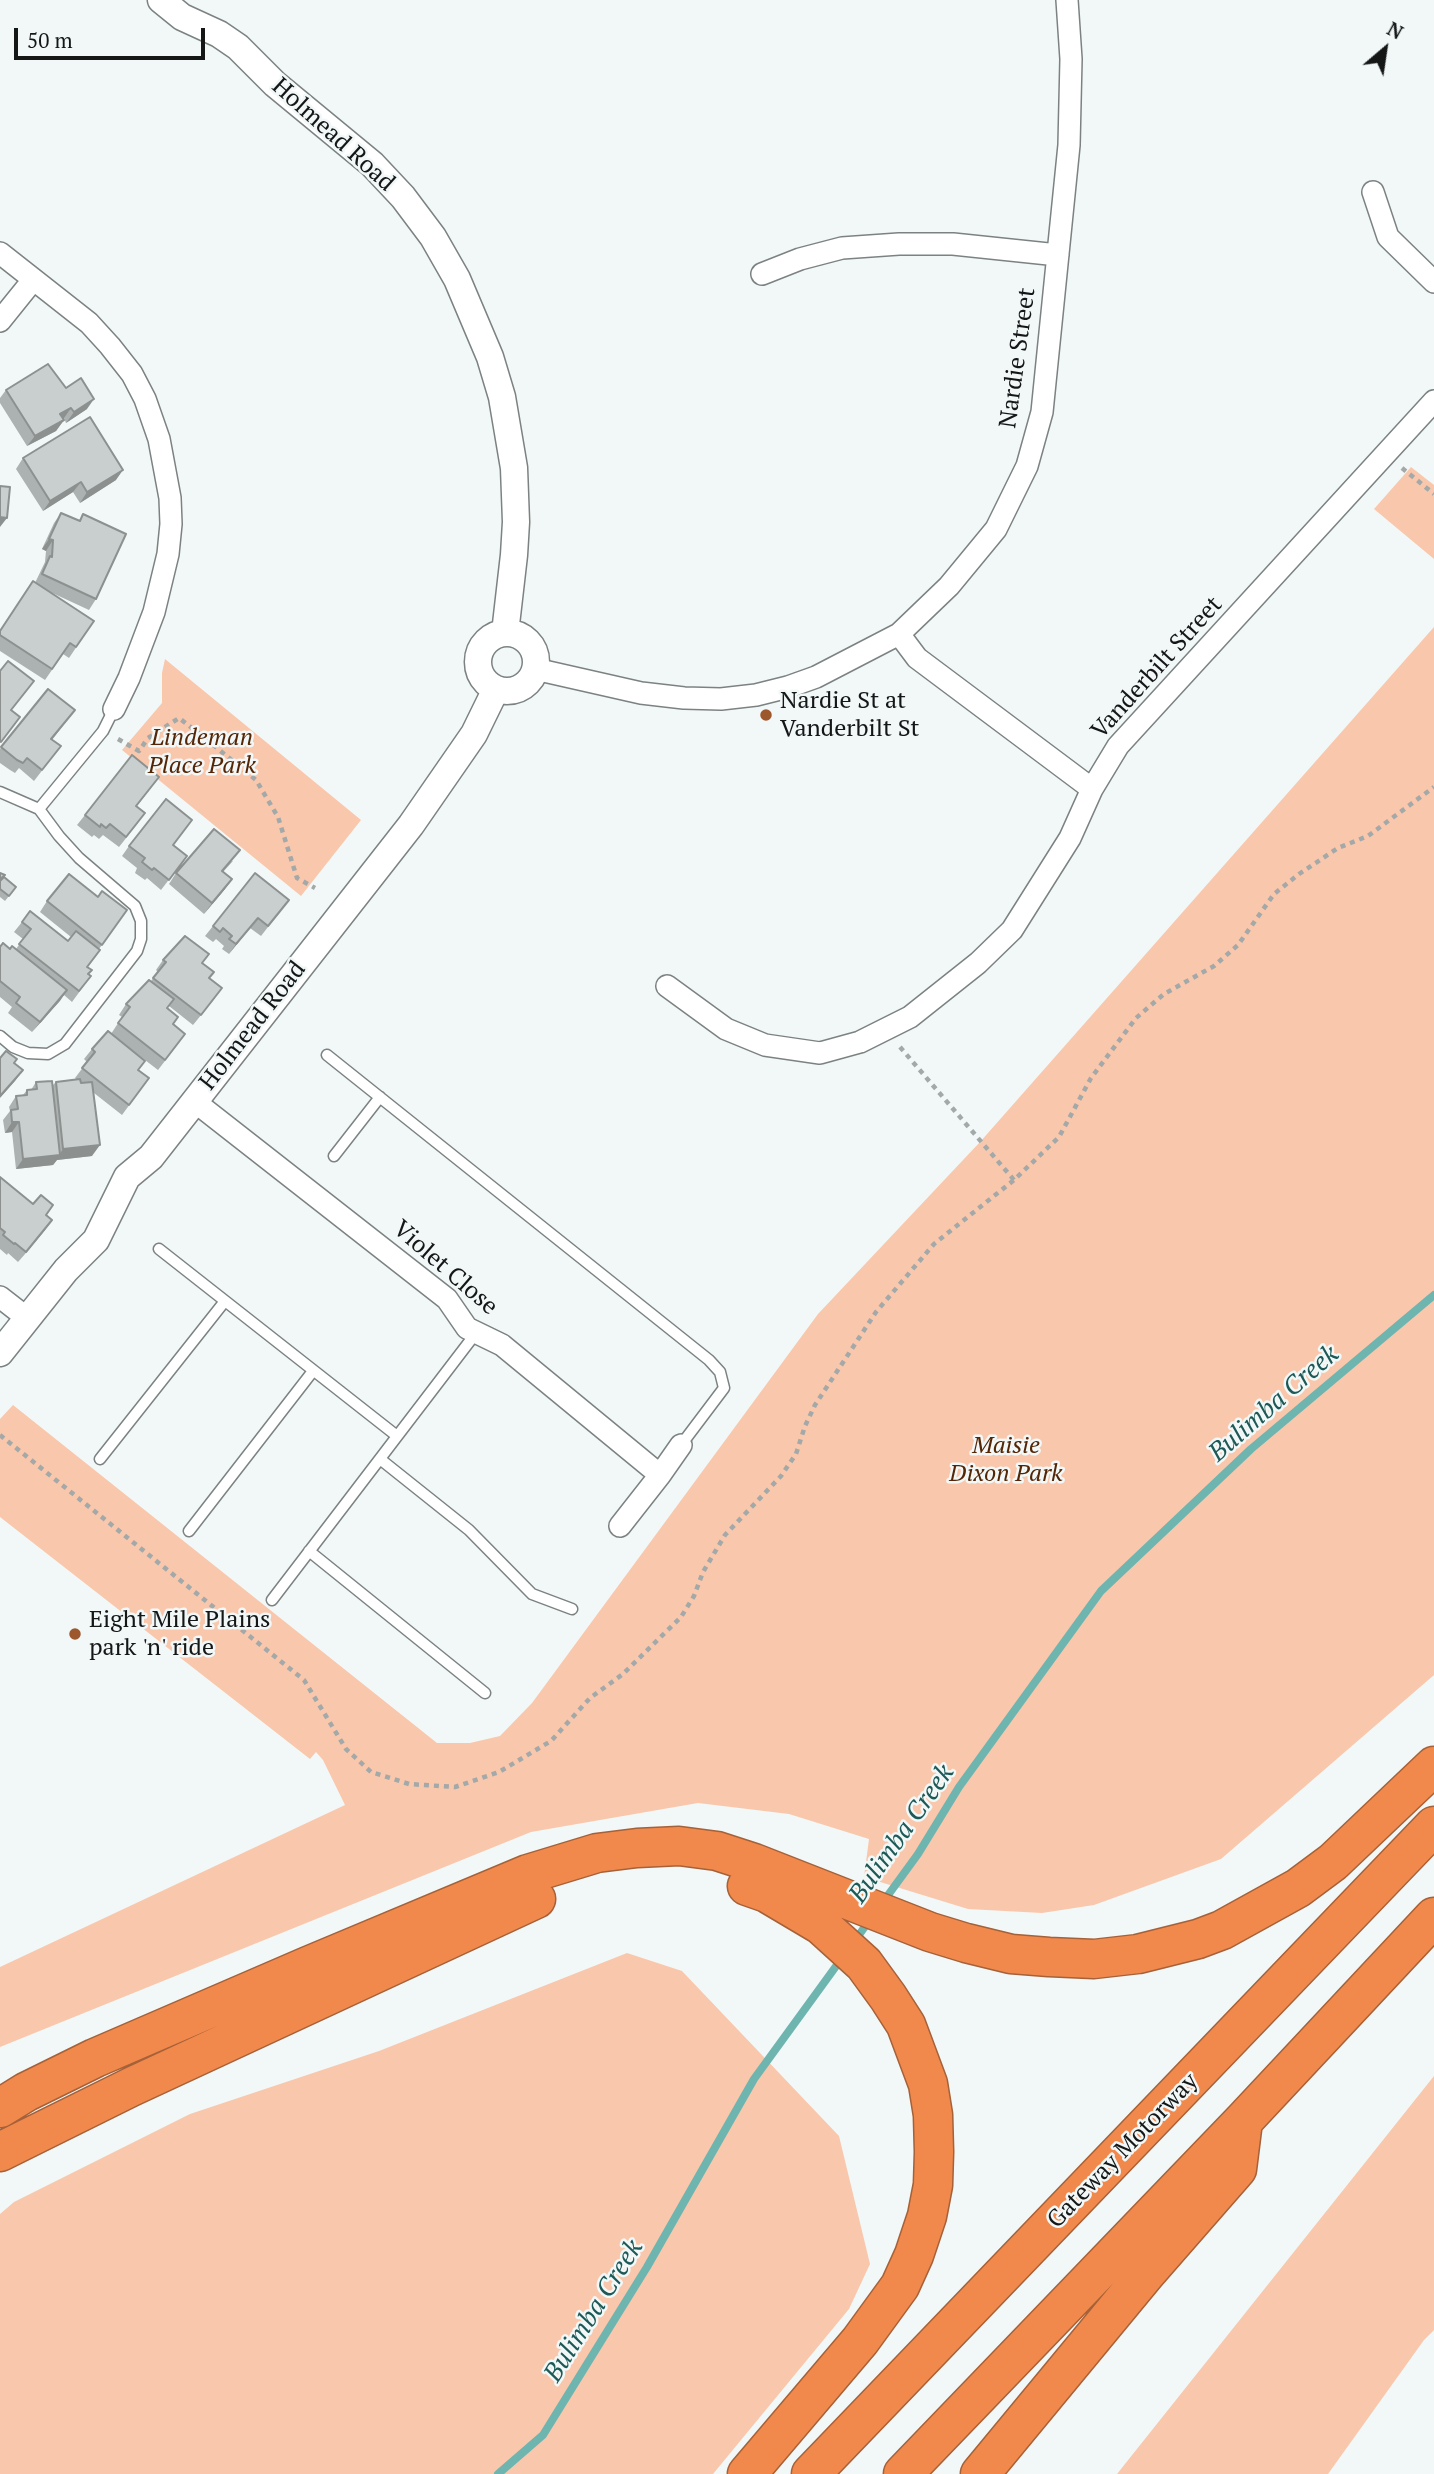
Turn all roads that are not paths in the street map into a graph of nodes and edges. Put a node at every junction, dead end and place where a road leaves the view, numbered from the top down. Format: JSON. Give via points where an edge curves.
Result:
{"nodes":[{"id":1,"x":161,"y":0,"type":"edge"},
{"id":2,"x":1067,"y":0,"type":"edge"},
{"id":3,"x":1373,"y":192,"type":"dead end"},
{"id":4,"x":0,"y":253,"type":"edge"},
{"id":5,"x":1058,"y":255,"type":"junction"},
{"id":6,"x":762,"y":274,"type":"dead end"},
{"id":7,"x":33,"y":280,"type":"junction"},
{"id":8,"x":1434,"y":282,"type":"edge"},
{"id":9,"x":0,"y":321,"type":"edge"},
{"id":10,"x":1434,"y":401,"type":"edge"},
{"id":11,"x":505,"y":633,"type":"junction"},
{"id":12,"x":899,"y":634,"type":"junction"},
{"id":13,"x":535,"y":669,"type":"junction"},
{"id":14,"x":496,"y":689,"type":"junction"},
{"id":15,"x":114,"y":709,"type":"joint"},
{"id":16,"x":1092,"y":789,"type":"junction"},
{"id":17,"x":0,"y":792,"type":"edge"},
{"id":18,"x":38,"y":809,"type":"junction"},
{"id":19,"x":667,"y":986,"type":"dead end"},
{"id":20,"x":0,"y":1036,"type":"edge"},
{"id":21,"x":327,"y":1055,"type":"dead end"},
{"id":22,"x":380,"y":1097,"type":"junction"},
{"id":23,"x":194,"y":1101,"type":"junction"},
{"id":24,"x":334,"y":1156,"type":"dead end"},
{"id":25,"x":159,"y":1249,"type":"dead end"},
{"id":26,"x":0,"y":1297,"type":"edge"},
{"id":27,"x":225,"y":1301,"type":"junction"},
{"id":28,"x":27,"y":1318,"type":"junction"},
{"id":29,"x":476,"y":1333,"type":"junction"},
{"id":30,"x":0,"y":1353,"type":"edge"},
{"id":31,"x":313,"y":1371,"type":"junction"},
{"id":32,"x":397,"y":1436,"type":"junction"},
{"id":33,"x":681,"y":1445,"type":"joint"},
{"id":34,"x":100,"y":1459,"type":"dead end"},
{"id":35,"x":380,"y":1459,"type":"junction"},
{"id":36,"x":660,"y":1475,"type":"junction"},
{"id":37,"x":620,"y":1526,"type":"dead end"},
{"id":38,"x":189,"y":1531,"type":"dead end"},
{"id":39,"x":309,"y":1551,"type":"junction"},
{"id":40,"x":272,"y":1600,"type":"dead end"},
{"id":41,"x":572,"y":1609,"type":"dead end"},
{"id":42,"x":485,"y":1693,"type":"dead end"},
{"id":43,"x":1434,"y":1766,"type":"edge"},
{"id":44,"x":1434,"y":1826,"type":"edge"},
{"id":45,"x":829,"y":1910,"type":"junction"},
{"id":46,"x":1434,"y":1917,"type":"edge"},
{"id":47,"x":0,"y":2108,"type":"edge"},
{"id":48,"x":1243,"y":2121,"type":"junction"},
{"id":49,"x":0,"y":2152,"type":"edge"},
{"id":50,"x":747,"y":2474,"type":"edge"},
{"id":51,"x":811,"y":2474,"type":"edge"},
{"id":52,"x":903,"y":2474,"type":"edge"},
{"id":53,"x":980,"y":2474,"type":"edge"}],
"edges":[{"from":1,"to":11,"type":"street","name":"Holmead Road","via":[[182,17],[238,47],[275,84],[372,164],[403,197],[457,279],[490,357],[512,454],[516,522]]},
{"from":2,"to":5,"type":"street","name":"Nardie Street","via":[[1069,145]]},
{"from":3,"to":8,"type":"street","via":[[1388,237]]},
{"from":4,"to":7,"type":"street"},
{"from":5,"to":6,"type":"street","via":[[953,244],[899,244],[842,248]]},
{"from":5,"to":12,"type":"street","name":"Nardie Street","via":[[1042,412],[1027,466],[996,529],[949,586]]},
{"from":7,"to":9,"type":"street"},
{"from":7,"to":15,"type":"street","via":[[89,323],[110,346],[132,374],[159,439],[170,498],[168,554],[154,612]]},
{"from":10,"to":16,"type":"street","name":"Vanderbilt Street","via":[[1118,746]]},
{"from":11,"to":13,"type":"street","via":[[530,643]]},
{"from":11,"to":14,"type":"street","via":[[489,639],[478,660],[482,677]]},
{"from":12,"to":13,"type":"street","name":"Nardie Street","via":[[816,677],[721,699],[641,693]]},
{"from":12,"to":16,"type":"street","via":[[917,658]]},
{"from":13,"to":14,"type":"street","via":[[523,686]]},
{"from":14,"to":23,"type":"street","name":"Holmead Road","via":[[474,734],[411,825]]},
{"from":15,"to":18,"type":"lane","via":[[103,731]]},
{"from":16,"to":19,"type":"street","name":"Vanderbilt Street","via":[[1070,838],[1012,930],[910,1017],[886,1030],[820,1053],[765,1045],[726,1029]]},
{"from":17,"to":18,"type":"lane"},
{"from":18,"to":20,"type":"lane","via":[[79,858],[135,906],[141,939],[137,951],[65,1044],[48,1054],[28,1053]]},
{"from":21,"to":22,"type":"lane"},
{"from":22,"to":24,"type":"lane"},
{"from":22,"to":33,"type":"lane","via":[[720,1372],[724,1388]]},
{"from":23,"to":28,"type":"street","name":"Holmead Road","via":[[151,1157],[127,1177],[96,1240]]},
{"from":23,"to":29,"type":"street","name":"Violet Close","via":[[414,1272]]},
{"from":25,"to":27,"type":"lane"},
{"from":26,"to":28,"type":"street"},
{"from":27,"to":31,"type":"lane"},
{"from":27,"to":34,"type":"lane"},
{"from":28,"to":30,"type":"street","name":"Holmead Road"},
{"from":29,"to":32,"type":"lane"},
{"from":29,"to":36,"type":"street","name":"Violet Close","via":[[502,1345]]},
{"from":31,"to":32,"type":"lane"},
{"from":31,"to":38,"type":"lane"},
{"from":32,"to":35,"type":"lane"},
{"from":33,"to":36,"type":"street"},
{"from":35,"to":39,"type":"lane"},
{"from":35,"to":41,"type":"lane","via":[[469,1530],[532,1594]]},
{"from":36,"to":37,"type":"street"},
{"from":39,"to":40,"type":"lane"},
{"from":39,"to":42,"type":"lane"},
{"from":43,"to":45,"type":"highway","via":[[1333,1862],[1298,1888],[1222,1930],[1138,1954],[1094,1959],[1011,1954]]},
{"from":44,"to":51,"type":"highway","name":"Gateway Motorway"},
{"from":45,"to":47,"type":"highway","via":[[754,1863],[717,1852],[680,1846],[597,1853],[528,1874],[307,1966],[95,2058]]},
{"from":45,"to":49,"type":"highway","via":[[704,1875],[640,1871],[602,1875],[500,1915]]},
{"from":45,"to":50,"type":"highway","via":[[906,2025],[928,2084],[933,2185],[914,2255],[882,2314]]},
{"from":46,"to":48,"type":"highway"},
{"from":48,"to":52,"type":"highway"},
{"from":48,"to":53,"type":"highway","via":[[1237,2169]]}]}
